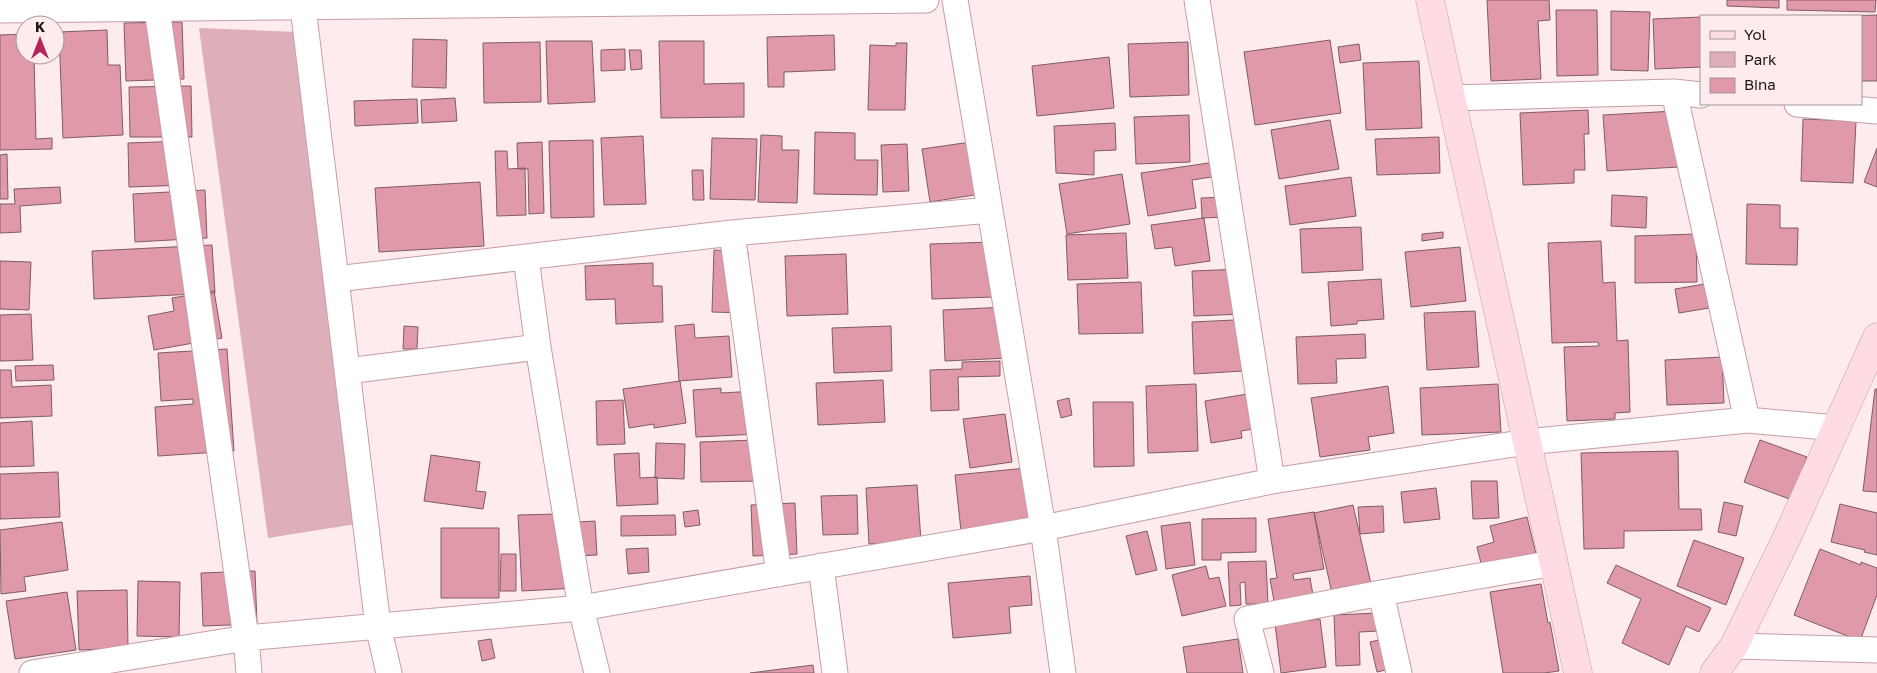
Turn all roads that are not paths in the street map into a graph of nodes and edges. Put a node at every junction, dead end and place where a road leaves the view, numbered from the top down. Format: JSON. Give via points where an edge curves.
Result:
{"nodes":[{"id":1,"x":891,"y":0,"type":"edge"},
{"id":2,"x":926,"y":0,"type":"edge"},
{"id":3,"x":955,"y":0,"type":"edge"},
{"id":4,"x":1197,"y":0,"type":"edge"},
{"id":5,"x":1430,"y":0,"type":"edge"},
{"id":6,"x":781,"y":1,"type":"edge"},
{"id":7,"x":497,"y":2,"type":"edge"},
{"id":8,"x":654,"y":2,"type":"edge"},
{"id":9,"x":381,"y":3,"type":"edge"},
{"id":10,"x":288,"y":5,"type":"edge"},
{"id":11,"x":157,"y":9,"type":"junction"},
{"id":12,"x":0,"y":10,"type":"edge"},
{"id":13,"x":1674,"y":92,"type":"junction"},
{"id":14,"x":1700,"y":95,"type":"edge"},
{"id":15,"x":1450,"y":98,"type":"junction"},
{"id":16,"x":1808,"y":105,"type":"edge"},
{"id":17,"x":1877,"y":111,"type":"edge"},
{"id":18,"x":990,"y":210,"type":"junction"},
{"id":19,"x":732,"y":233,"type":"junction"},
{"id":20,"x":526,"y":258,"type":"junction"},
{"id":21,"x":336,"y":278,"type":"junction"},
{"id":22,"x":1877,"y":337,"type":"edge"},
{"id":23,"x":538,"y":346,"type":"junction"},
{"id":24,"x":1871,"y":366,"type":"edge"},
{"id":25,"x":347,"y":371,"type":"junction"},
{"id":26,"x":1747,"y":420,"type":"junction"},
{"id":27,"x":1836,"y":428,"type":"junction"},
{"id":28,"x":1527,"y":442,"type":"junction"},
{"id":29,"x":1272,"y":482,"type":"junction"},
{"id":30,"x":1043,"y":528,"type":"junction"},
{"id":31,"x":1554,"y":563,"type":"junction"},
{"id":32,"x":821,"y":566,"type":"junction"},
{"id":33,"x":779,"y":574,"type":"junction"},
{"id":34,"x":1381,"y":593,"type":"junction"},
{"id":35,"x":581,"y":608,"type":"junction"},
{"id":36,"x":378,"y":626,"type":"junction"},
{"id":37,"x":246,"y":638,"type":"junction"},
{"id":38,"x":1734,"y":646,"type":"junction"},
{"id":39,"x":1877,"y":650,"type":"edge"},
{"id":40,"x":32,"y":673,"type":"edge"},
{"id":41,"x":249,"y":673,"type":"edge"},
{"id":42,"x":389,"y":673,"type":"edge"},
{"id":43,"x":597,"y":673,"type":"edge"},
{"id":44,"x":835,"y":673,"type":"edge"},
{"id":45,"x":1063,"y":673,"type":"edge"},
{"id":46,"x":1261,"y":673,"type":"edge"},
{"id":47,"x":1399,"y":673,"type":"edge"},
{"id":48,"x":1578,"y":673,"type":"edge"},
{"id":49,"x":1714,"y":673,"type":"edge"}],
"edges":[{"from":1,"to":2,"type":"street"},
{"from":1,"to":6,"type":"street"},
{"from":3,"to":18,"type":"street"},
{"from":4,"to":29,"type":"street"},
{"from":5,"to":15,"type":"main road"},
{"from":6,"to":8,"type":"street"},
{"from":7,"to":8,"type":"street"},
{"from":7,"to":9,"type":"street"},
{"from":9,"to":10,"type":"street"},
{"from":10,"to":11,"type":"street"},
{"from":10,"to":21,"type":"street"},
{"from":11,"to":12,"type":"street"},
{"from":11,"to":37,"type":"street"},
{"from":13,"to":14,"type":"street"},
{"from":13,"to":15,"type":"street"},
{"from":13,"to":26,"type":"street"},
{"from":15,"to":28,"type":"main road"},
{"from":16,"to":17,"type":"street"},
{"from":18,"to":19,"type":"street"},
{"from":18,"to":30,"type":"street"},
{"from":19,"to":20,"type":"street"},
{"from":19,"to":33,"type":"street"},
{"from":20,"to":21,"type":"street"},
{"from":20,"to":23,"type":"street"},
{"from":21,"to":25,"type":"street"},
{"from":22,"to":24,"type":"main road"},
{"from":23,"to":25,"type":"street"},
{"from":23,"to":35,"type":"street"},
{"from":24,"to":27,"type":"main road"},
{"from":25,"to":36,"type":"street"},
{"from":26,"to":27,"type":"street"},
{"from":26,"to":28,"type":"street"},
{"from":27,"to":38,"type":"main road"},
{"from":28,"to":29,"type":"street"},
{"from":28,"to":31,"type":"main road"},
{"from":29,"to":30,"type":"street"},
{"from":30,"to":32,"type":"street"},
{"from":30,"to":45,"type":"street"},
{"from":31,"to":34,"type":"street"},
{"from":31,"to":48,"type":"main road"},
{"from":32,"to":33,"type":"street"},
{"from":32,"to":44,"type":"street"},
{"from":33,"to":35,"type":"street"},
{"from":34,"to":46,"type":"street","via":[[1247,619]]},
{"from":34,"to":47,"type":"street"},
{"from":35,"to":36,"type":"street"},
{"from":35,"to":43,"type":"street"},
{"from":36,"to":37,"type":"street"},
{"from":36,"to":42,"type":"street"},
{"from":37,"to":40,"type":"street"},
{"from":37,"to":41,"type":"street"},
{"from":38,"to":39,"type":"street"},
{"from":38,"to":49,"type":"main road"}]}
